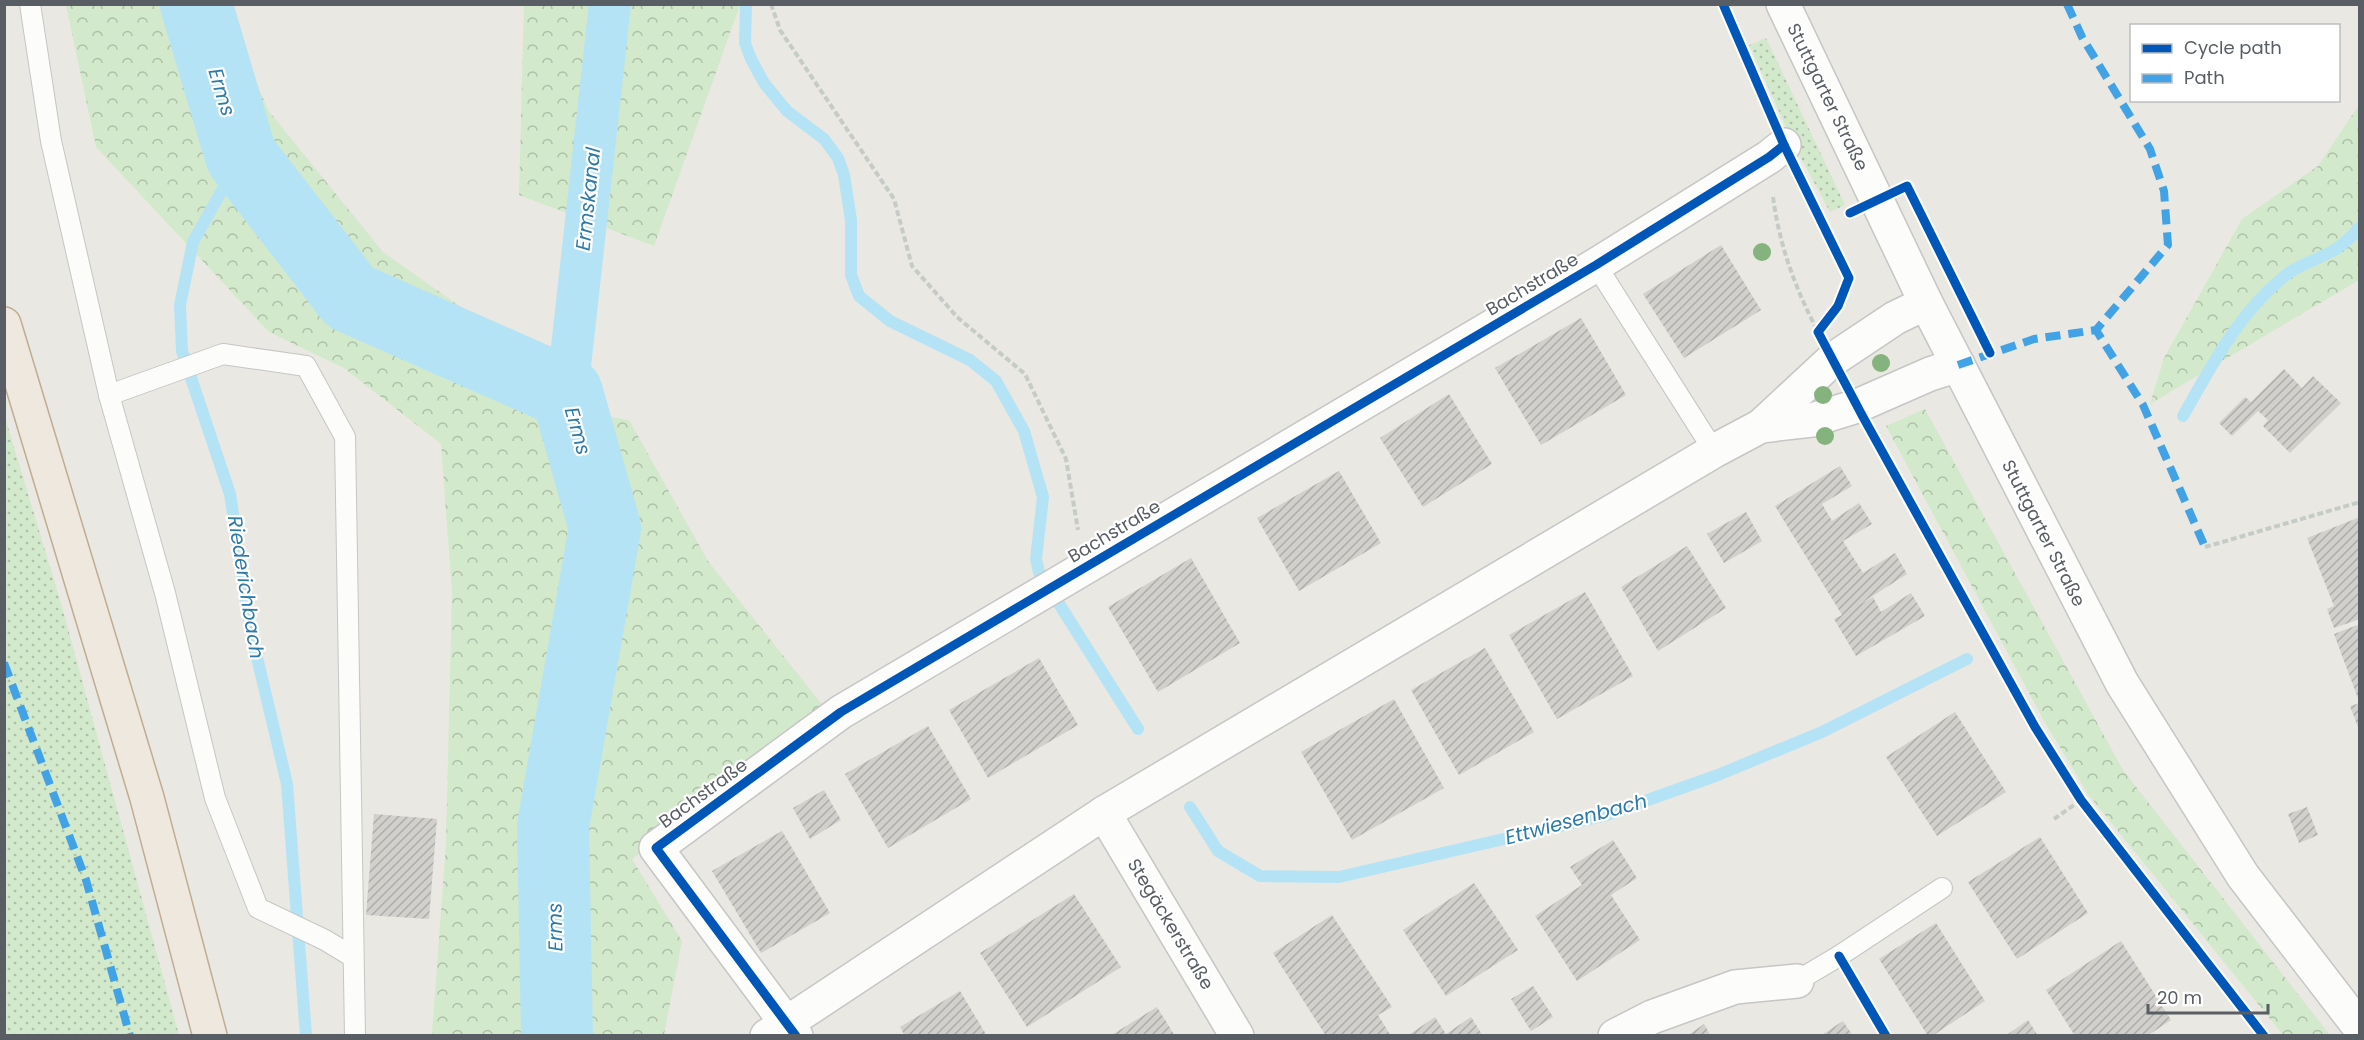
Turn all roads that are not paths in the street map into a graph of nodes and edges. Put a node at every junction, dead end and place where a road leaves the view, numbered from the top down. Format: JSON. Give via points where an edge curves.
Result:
{"nodes":[{"id":1,"x":30,"y":4,"type":"edge"},
{"id":2,"x":1783,"y":4,"type":"edge"},
{"id":3,"x":1777,"y":151,"type":"road end"},
{"id":4,"x":1596,"y":265,"type":"junction"},
{"id":5,"x":1926,"y":303,"type":"junction"},
{"id":6,"x":4,"y":324,"type":"edge"},
{"id":7,"x":1958,"y":365,"type":"junction"},
{"id":8,"x":109,"y":395,"type":"junction"},
{"id":9,"x":1761,"y":426,"type":"junction"},
{"id":10,"x":1714,"y":451,"type":"junction"},
{"id":11,"x":1104,"y":813,"type":"junction"},
{"id":12,"x":1942,"y":888,"type":"dead end"},
{"id":13,"x":353,"y":957,"type":"junction"},
{"id":14,"x":1797,"y":981,"type":"joint"},
{"id":15,"x":2360,"y":1028,"type":"edge"},
{"id":16,"x":784,"y":1031,"type":"edge"},
{"id":17,"x":210,"y":1035,"type":"edge"},
{"id":18,"x":355,"y":1035,"type":"edge"},
{"id":19,"x":1237,"y":1035,"type":"edge"},
{"id":20,"x":1615,"y":1035,"type":"edge"}],
"edges":[{"from":1,"to":8,"type":"lane","via":[[51,141]]},
{"from":2,"to":5,"type":"street","name":"Stuttgarter Straße"},
{"from":3,"to":4,"type":"street","name":"Bachstraße"},
{"from":4,"to":10,"type":"lane"},
{"from":4,"to":16,"type":"street","name":"Bachstraße","via":[[841,712],[656,848]]},
{"from":5,"to":7,"type":"street","name":"Stuttgarter Straße"},
{"from":5,"to":9,"type":"street","name":"Bachstraße","via":[[1895,318],[1832,360]]},
{"from":6,"to":17,"type":"highway","via":[[147,798]]},
{"from":7,"to":9,"type":"street","name":"Bachstraße","via":[[1812,420]]},
{"from":7,"to":15,"type":"street","name":"Stuttgarter Straße","via":[[2122,683],[2243,876]]},
{"from":8,"to":13,"type":"lane","via":[[165,592],[215,798],[258,908]]},
{"from":8,"to":13,"type":"lane","via":[[223,354],[306,366],[345,436]]},
{"from":9,"to":10,"type":"street","name":"Bachstraße"},
{"from":10,"to":11,"type":"street","name":"Bachstraße"},
{"from":11,"to":16,"type":"street","name":"Bachstraße"},
{"from":11,"to":19,"type":"street","name":"Stegäckerstraße"},
{"from":12,"to":14,"type":"lane"},
{"from":13,"to":18,"type":"lane"},
{"from":14,"to":20,"type":"street","via":[[1735,987]]}]}
